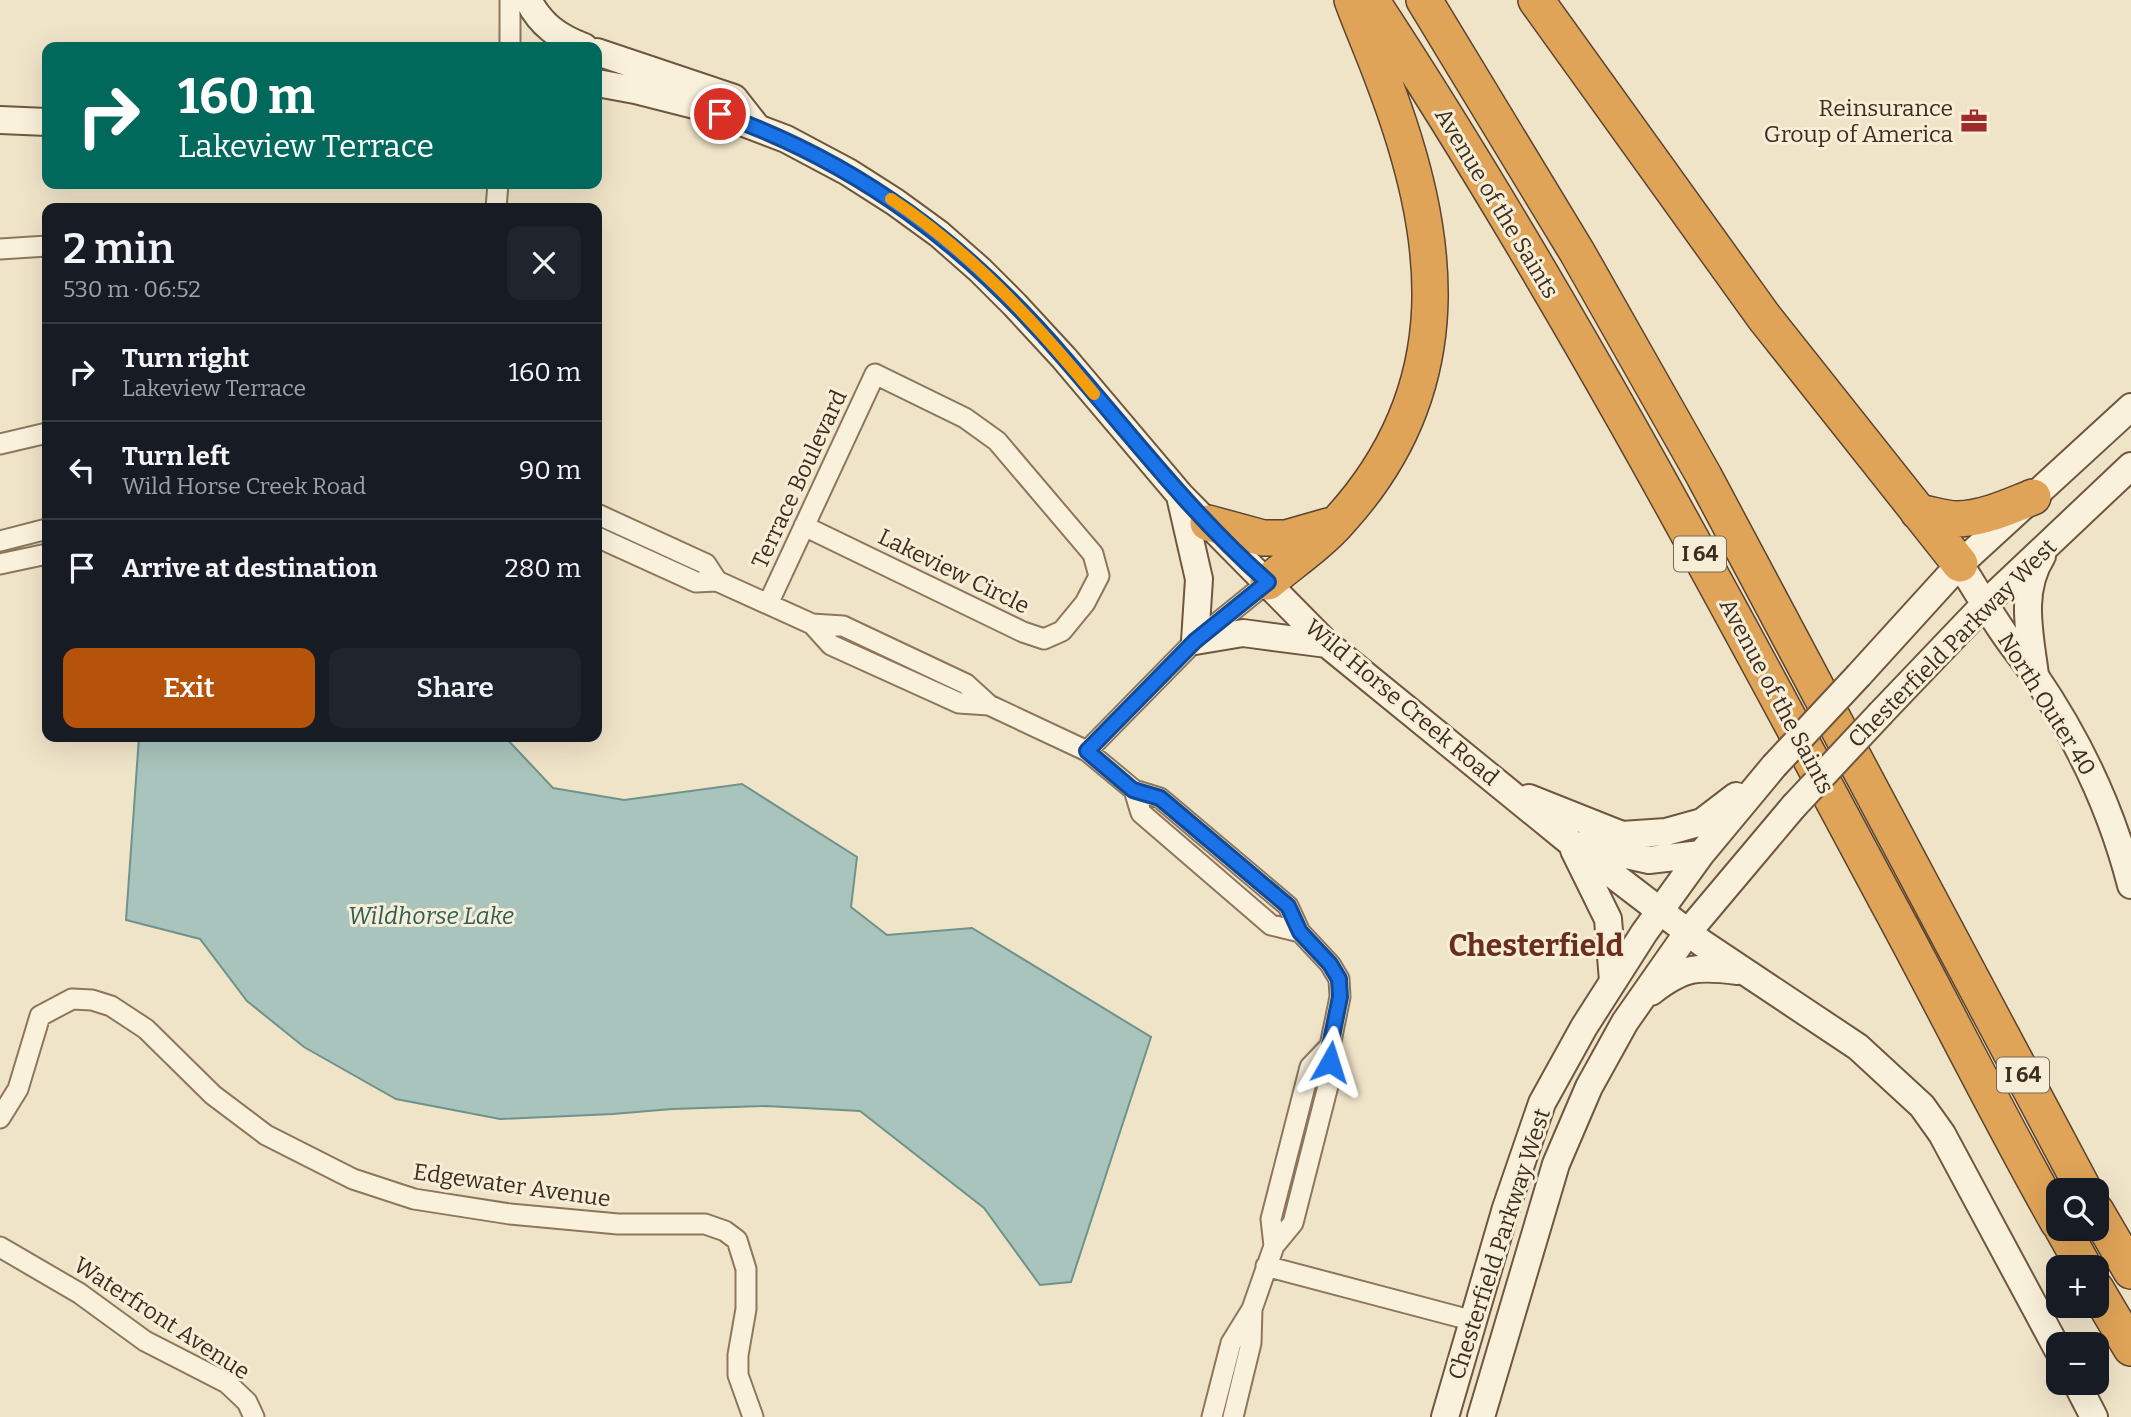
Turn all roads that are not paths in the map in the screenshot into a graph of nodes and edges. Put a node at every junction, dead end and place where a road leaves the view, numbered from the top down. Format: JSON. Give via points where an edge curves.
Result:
{"nodes":[{"id":1,"x":510,"y":0,"type":"edge"},
{"id":2,"x":528,"y":0,"type":"edge"},
{"id":3,"x":1352,"y":0,"type":"edge"},
{"id":4,"x":1371,"y":0,"type":"edge"},
{"id":5,"x":1424,"y":0,"type":"edge"},
{"id":6,"x":1536,"y":0,"type":"edge"},
{"id":7,"x":509,"y":42,"type":"edge"},
{"id":8,"x":571,"y":42,"type":"edge"},
{"id":9,"x":602,"y":54,"type":"edge"},
{"id":10,"x":602,"y":84,"type":"edge"},
{"id":11,"x":635,"y":90,"type":"junction"},
{"id":12,"x":602,"y":95,"type":"edge"},
{"id":13,"x":0,"y":120,"type":"edge"},
{"id":14,"x":42,"y":122,"type":"edge"},
{"id":15,"x":756,"y":126,"type":"junction"},
{"id":16,"x":42,"y":246,"type":"edge"},
{"id":17,"x":0,"y":249,"type":"edge"},
{"id":18,"x":2131,"y":407,"type":"edge"},
{"id":19,"x":42,"y":434,"type":"edge"},
{"id":20,"x":0,"y":444,"type":"edge"},
{"id":21,"x":2131,"y":466,"type":"edge"},
{"id":22,"x":1180,"y":495,"type":"junction"},
{"id":23,"x":2033,"y":497,"type":"junction"},
{"id":24,"x":1918,"y":512,"type":"junction"},
{"id":25,"x":602,"y":516,"type":"edge"},
{"id":26,"x":1208,"y":523,"type":"junction"},
{"id":27,"x":1338,"y":523,"type":"junction"},
{"id":28,"x":804,"y":526,"type":"junction"},
{"id":29,"x":42,"y":530,"type":"edge"},
{"id":30,"x":602,"y":539,"type":"edge"},
{"id":31,"x":0,"y":541,"type":"edge"},
{"id":32,"x":2051,"y":543,"type":"junction"},
{"id":33,"x":42,"y":555,"type":"edge"},
{"id":34,"x":0,"y":564,"type":"edge"},
{"id":35,"x":1960,"y":564,"type":"junction"},
{"id":36,"x":1099,"y":576,"type":"joint"},
{"id":37,"x":717,"y":581,"type":"junction"},
{"id":38,"x":1268,"y":582,"type":"junction"},
{"id":39,"x":768,"y":604,"type":"junction"},
{"id":40,"x":1985,"y":604,"type":"junction"},
{"id":41,"x":1195,"y":641,"type":"junction"},
{"id":42,"x":1327,"y":644,"type":"junction"},
{"id":43,"x":2035,"y":677,"type":"junction"},
{"id":44,"x":1087,"y":751,"type":"junction"},
{"id":45,"x":1768,"y":773,"type":"junction"},
{"id":46,"x":1505,"y":789,"type":"junction"},
{"id":47,"x":1570,"y":842,"type":"junction"},
{"id":48,"x":1701,"y":854,"type":"junction"},
{"id":49,"x":2129,"y":873,"type":"edge"},
{"id":50,"x":1660,"y":910,"type":"junction"},
{"id":51,"x":1688,"y":932,"type":"junction"},
{"id":52,"x":1744,"y":972,"type":"junction"},
{"id":53,"x":1613,"y":981,"type":"junction"},
{"id":54,"x":1641,"y":999,"type":"junction"},
{"id":55,"x":0,"y":1118,"type":"edge"},
{"id":56,"x":2078,"y":1178,"type":"edge"},
{"id":57,"x":2046,"y":1200,"type":"edge"},
{"id":58,"x":2109,"y":1233,"type":"edge"},
{"id":59,"x":0,"y":1247,"type":"edge"},
{"id":60,"x":1266,"y":1266,"type":"junction"},
{"id":61,"x":2131,"y":1271,"type":"edge"},
{"id":62,"x":1252,"y":1309,"type":"junction"},
{"id":63,"x":2109,"y":1311,"type":"edge"},
{"id":64,"x":1474,"y":1321,"type":"junction"},
{"id":65,"x":1506,"y":1330,"type":"junction"},
{"id":66,"x":2048,"y":1332,"type":"edge"},
{"id":67,"x":2131,"y":1348,"type":"edge"},
{"id":68,"x":2083,"y":1395,"type":"edge"},
{"id":69,"x":254,"y":1417,"type":"edge"},
{"id":70,"x":753,"y":1417,"type":"edge"},
{"id":71,"x":1212,"y":1417,"type":"edge"},
{"id":72,"x":1233,"y":1417,"type":"edge"},
{"id":73,"x":1445,"y":1417,"type":"edge"},
{"id":74,"x":1481,"y":1417,"type":"edge"},
{"id":75,"x":2094,"y":1417,"type":"edge"}],
"edges":[{"from":1,"to":7,"type":"street"},
{"from":2,"to":8,"type":"street","via":[[536,15]]},
{"from":3,"to":27,"type":"highway","via":[[1411,165],[1428,243],[1431,297],[1427,353],[1408,412],[1379,470]]},
{"from":4,"to":57,"type":"highway","name":"Avenue of the Saints","number":"I 64","via":[[1591,360],[1732,612]]},
{"from":5,"to":56,"type":"highway","name":"Avenue of the Saints","number":"I 64","via":[[1577,252],[1704,476]]},
{"from":6,"to":24,"type":"highway","via":[[1764,317]]},
{"from":9,"to":15,"type":"street","via":[[734,98]]},
{"from":10,"to":11,"type":"street","name":"Wild Horse Creek Road"},
{"from":11,"to":12,"type":"street"},
{"from":11,"to":15,"type":"street","name":"Wild Horse Creek Road"},
{"from":13,"to":14,"type":"street"},
{"from":15,"to":22,"type":"street","name":"Wild Horse Creek Road","via":[[848,172],[939,234],[1064,358]]},
{"from":16,"to":17,"type":"street"},
{"from":18,"to":23,"type":"street","name":"Chesterfield Parkway West"},
{"from":19,"to":20,"type":"street"},
{"from":21,"to":32,"type":"street","name":"Chesterfield Parkway West"},
{"from":22,"to":26,"type":"street","name":"Wild Horse Creek Road"},
{"from":22,"to":41,"type":"street","via":[[1199,579]]},
{"from":23,"to":24,"type":"highway","via":[[1969,518]]},
{"from":23,"to":35,"type":"street","name":"Chesterfield Parkway West"},
{"from":24,"to":35,"type":"highway"},
{"from":25,"to":37,"type":"street","via":[[706,564]]},
{"from":26,"to":27,"type":"highway","via":[[1263,538],[1286,538]]},
{"from":26,"to":38,"type":"street","name":"Wild Horse Creek Road"},
{"from":27,"to":38,"type":"highway"},
{"from":28,"to":36,"type":"street","name":"Lakeview Circle","via":[[1044,639],[1062,631]]},
{"from":28,"to":36,"type":"street","name":"Terrace Boulevard","via":[[875,374],[965,418],[998,441],[1093,554]]},
{"from":28,"to":39,"type":"street","name":"Terrace Boulevard"},
{"from":29,"to":31,"type":"street"},
{"from":30,"to":37,"type":"street","via":[[696,582]]},
{"from":32,"to":40,"type":"street","name":"Chesterfield Parkway West"},
{"from":32,"to":43,"type":"street","via":[[2028,587]]},
{"from":33,"to":34,"type":"street"},
{"from":35,"to":40,"type":"street","name":"North Outer 40"},
{"from":35,"to":45,"type":"street","name":"Chesterfield Parkway West","bridge":true},
{"from":37,"to":39,"type":"street"},
{"from":38,"to":41,"type":"street"},
{"from":38,"to":42,"type":"street","name":"Wild Horse Creek Road"},
{"from":39,"to":44,"type":"street","via":[[813,624],[843,626],[966,684],[989,705]]},
{"from":40,"to":43,"type":"street","name":"North Outer 40"},
{"from":40,"to":51,"type":"street","name":"Chesterfield Parkway West","bridge":true,"via":[[1794,806]]},
{"from":41,"to":42,"type":"street","via":[[1244,633]]},
{"from":41,"to":44,"type":"street"},
{"from":42,"to":46,"type":"street","name":"Wild Horse Creek Road"},
{"from":43,"to":49,"type":"street","name":"North Outer 40","via":[[2095,781]]},
{"from":44,"to":60,"type":"street","via":[[1133,790],[1160,798],[1288,906],[1300,932],[1339,979],[1330,1078],[1293,1223],[1274,1246]]},
{"from":45,"to":46,"type":"street","via":[[1702,822],[1666,832],[1622,835]]},
{"from":45,"to":48,"type":"street","name":"Chesterfield Parkway West"},
{"from":46,"to":47,"type":"street","name":"Wild Horse Creek Road"},
{"from":47,"to":48,"type":"street","via":[[1649,860]]},
{"from":47,"to":50,"type":"street","name":"Wild Horse Creek Road"},
{"from":47,"to":53,"type":"street","via":[[1608,919]]},
{"from":48,"to":50,"type":"street","name":"Chesterfield Parkway West"},
{"from":50,"to":51,"type":"street","name":"Wild Horse Creek Road"},
{"from":50,"to":53,"type":"street","name":"Chesterfield Parkway West"},
{"from":51,"to":52,"type":"street","name":"Wild Horse Creek Road"},
{"from":51,"to":54,"type":"street","name":"Chesterfield Parkway West"},
{"from":52,"to":54,"type":"street","via":[[1691,968]]},
{"from":52,"to":66,"type":"street","name":"Wild Horse Creek Road","via":[[1858,1047],[1922,1106],[1942,1134]]},
{"from":53,"to":64,"type":"street","name":"Chesterfield Parkway West","via":[[1538,1113]]},
{"from":54,"to":65,"type":"street","name":"Chesterfield Parkway West","via":[[1589,1087],[1556,1164]]},
{"from":55,"to":70,"type":"street","name":"Edgewater Avenue","via":[[18,1089],[40,1016],[72,999],[92,1000],[111,1006],[145,1029],[214,1095],[265,1135],[352,1179],[414,1199],[510,1214],[618,1224],[705,1224],[725,1231],[737,1240],[746,1269],[737,1375]]},
{"from":58,"to":61,"type":"highway"},
{"from":59,"to":69,"type":"street","name":"Waterfront Avenue","via":[[79,1293],[145,1341],[227,1383],[247,1402]]},
{"from":60,"to":62,"type":"street"},
{"from":60,"to":64,"type":"street"},
{"from":62,"to":71,"type":"street","via":[[1231,1343]]},
{"from":62,"to":72,"type":"street","via":[[1251,1343]]},
{"from":63,"to":67,"type":"highway"},
{"from":64,"to":65,"type":"street"},
{"from":64,"to":73,"type":"street","name":"Chesterfield Parkway West"},
{"from":65,"to":74,"type":"street","name":"Chesterfield Parkway West"},
{"from":68,"to":75,"type":"street"}]}
